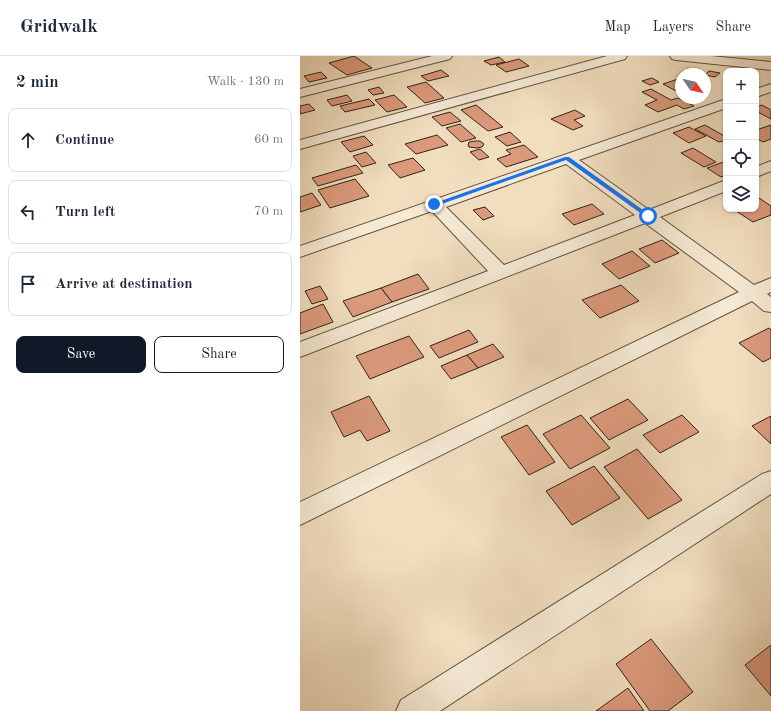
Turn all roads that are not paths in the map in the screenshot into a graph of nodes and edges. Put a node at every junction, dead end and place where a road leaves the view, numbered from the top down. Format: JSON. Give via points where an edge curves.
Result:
{"nodes":[{"id":1,"x":446,"y":56,"type":"edge"},
{"id":2,"x":620,"y":56,"type":"edge"},
{"id":3,"x":676,"y":56,"type":"edge"},
{"id":4,"x":771,"y":66,"type":"edge"},
{"id":5,"x":771,"y":88,"type":"edge"},
{"id":6,"x":759,"y":92,"type":"edge"},
{"id":7,"x":300,"y":93,"type":"edge"},
{"id":8,"x":723,"y":104,"type":"edge"},
{"id":9,"x":300,"y":145,"type":"edge"},
{"id":10,"x":567,"y":158,"type":"junction"},
{"id":11,"x":771,"y":166,"type":"edge"},
{"id":12,"x":759,"y":171,"type":"edge"},
{"id":13,"x":723,"y":186,"type":"edge"},
{"id":14,"x":434,"y":204,"type":"junction"},
{"id":15,"x":648,"y":216,"type":"junction"},
{"id":16,"x":300,"y":252,"type":"edge"},
{"id":17,"x":501,"y":273,"type":"junction"},
{"id":18,"x":762,"y":288,"type":"edge"},
{"id":19,"x":771,"y":306,"type":"edge"},
{"id":20,"x":300,"y":350,"type":"edge"},
{"id":21,"x":771,"y":481,"type":"edge"},
{"id":22,"x":300,"y":514,"type":"edge"},
{"id":23,"x":412,"y":711,"type":"edge"}],
"edges":[{"from":1,"to":7,"type":"street"},
{"from":2,"to":9,"type":"street"},
{"from":3,"to":4,"type":"street"},
{"from":5,"to":6,"type":"street"},
{"from":8,"to":10,"type":"street"},
{"from":10,"to":14,"type":"street"},
{"from":10,"to":15,"type":"street"},
{"from":11,"to":12,"type":"street"},
{"from":13,"to":15,"type":"street"},
{"from":14,"to":16,"type":"street"},
{"from":14,"to":17,"type":"street"},
{"from":15,"to":17,"type":"street"},
{"from":15,"to":18,"type":"street"},
{"from":17,"to":20,"type":"street"},
{"from":18,"to":19,"type":"street"},
{"from":18,"to":22,"type":"street"},
{"from":21,"to":23,"type":"street"}]}
